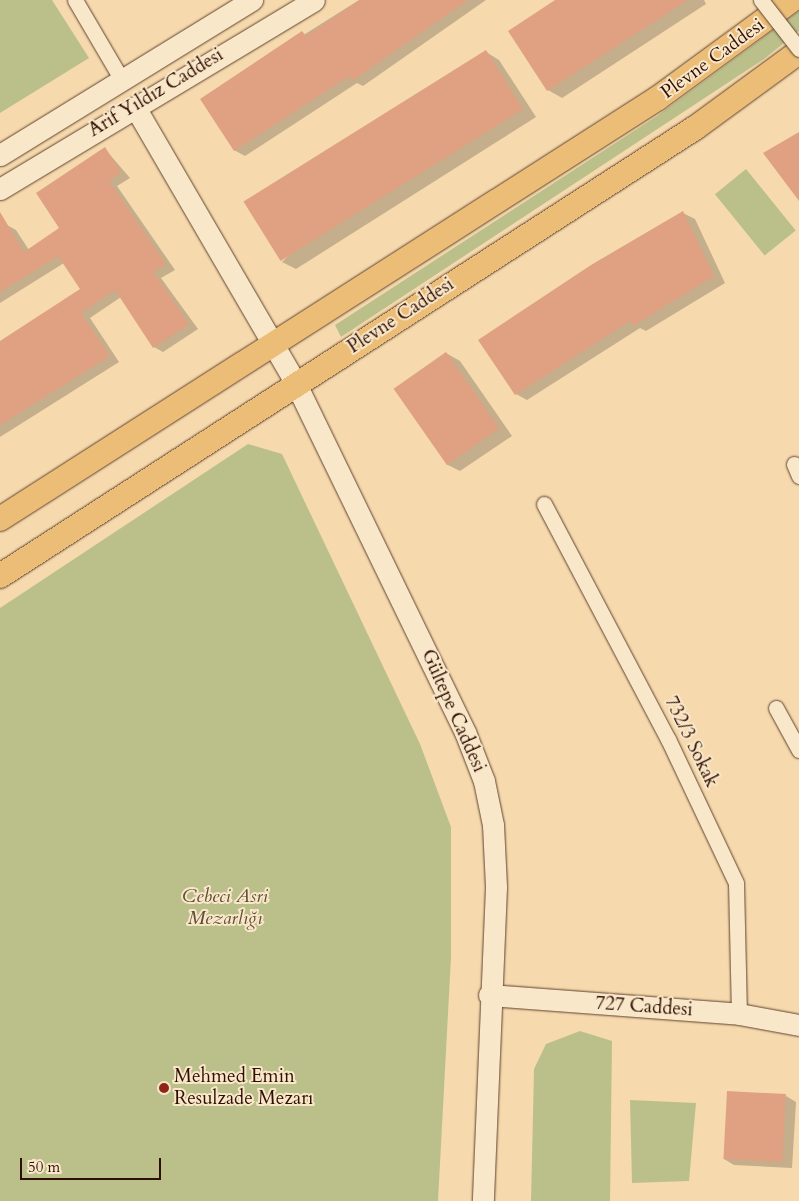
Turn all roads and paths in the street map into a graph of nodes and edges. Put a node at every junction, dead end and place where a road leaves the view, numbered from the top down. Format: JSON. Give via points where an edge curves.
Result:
{"nodes":[{"id":1,"x":75,"y":0,"type":"edge"},
{"id":2,"x":252,"y":0,"type":"edge"},
{"id":3,"x":314,"y":0,"type":"edge"},
{"id":4,"x":761,"y":0,"type":"edge"},
{"id":5,"x":792,"y":0,"type":"edge"},
{"id":6,"x":799,"y":51,"type":"edge"},
{"id":7,"x":122,"y":80,"type":"junction"},
{"id":8,"x":135,"y":107,"type":"junction"},
{"id":9,"x":0,"y":155,"type":"edge"},
{"id":10,"x":0,"y":189,"type":"edge"},
{"id":11,"x":271,"y":346,"type":"junction"},
{"id":12,"x":296,"y":384,"type":"junction"},
{"id":13,"x":544,"y":504,"type":"dead end"},
{"id":14,"x":0,"y":519,"type":"edge"},
{"id":15,"x":0,"y":576,"type":"edge"},
{"id":16,"x":776,"y":708,"type":"dead end"},
{"id":17,"x":799,"y":750,"type":"edge"},
{"id":18,"x":489,"y":995,"type":"junction"},
{"id":19,"x":739,"y":1014,"type":"junction"},
{"id":20,"x":799,"y":1025,"type":"edge"},
{"id":21,"x":482,"y":1201,"type":"edge"}],
"edges":[{"from":1,"to":7,"type":"street"},
{"from":2,"to":7,"type":"main road","name":"Arif Yıldız Caddesi"},
{"from":3,"to":8,"type":"main road","name":"Arif Yıldız Caddesi"},
{"from":4,"to":6,"type":"street","bridge":true},
{"from":5,"to":11,"type":"main road","name":"Plevne Caddesi","via":[[658,98]]},
{"from":6,"to":12,"type":"main road","name":"Plevne Caddesi","via":[[695,128]]},
{"from":7,"to":9,"type":"main road","name":"Arif Yıldız Caddesi"},
{"from":8,"to":10,"type":"main road","name":"Arif Yıldız Caddesi"},
{"from":8,"to":11,"type":"main road","name":"Gültepe Caddesi"},
{"from":11,"to":12,"type":"main road","name":"Gültepe Caddesi"},
{"from":11,"to":14,"type":"main road","name":"Plevne Caddesi"},
{"from":12,"to":15,"type":"main road","name":"Plevne Caddesi"},
{"from":12,"to":18,"type":"main road","name":"Gültepe Caddesi","via":[[465,732],[484,780],[496,854]]},
{"from":13,"to":19,"type":"street","name":"732/3 Sokak","via":[[668,739],[736,883]]},
{"from":16,"to":17,"type":"street"},
{"from":18,"to":19,"type":"main road","name":"727 Caddesi"},
{"from":18,"to":21,"type":"main road","name":"Gültepe Caddesi"},
{"from":19,"to":20,"type":"main road","name":"727 Caddesi"}]}
